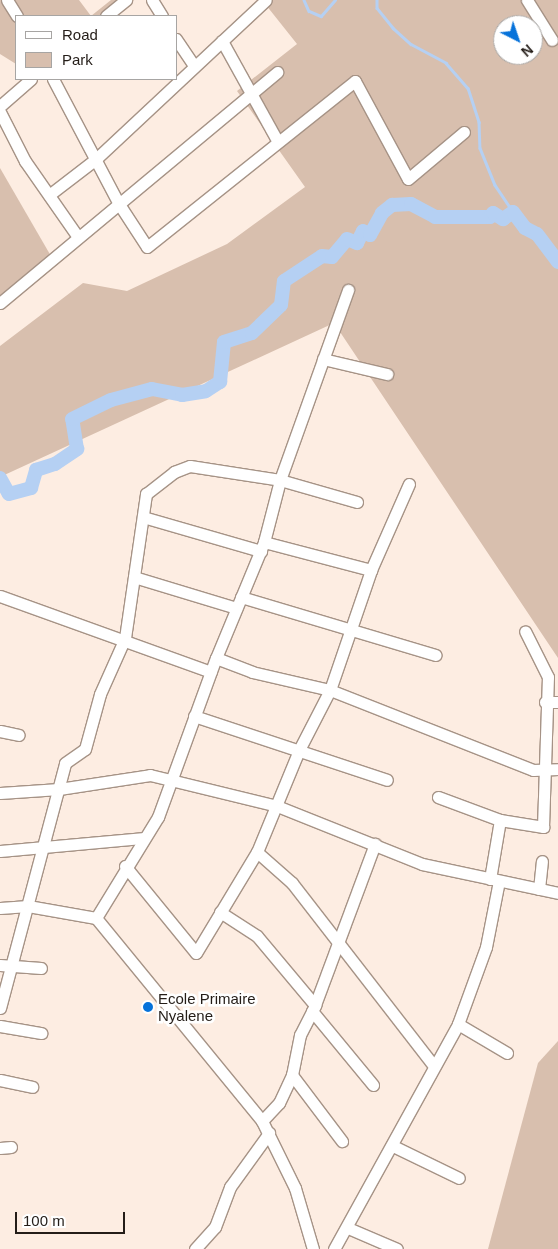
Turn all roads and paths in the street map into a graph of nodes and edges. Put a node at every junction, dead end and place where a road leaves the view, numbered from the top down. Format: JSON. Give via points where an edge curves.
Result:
{"nodes":[{"id":1,"x":7,"y":0,"type":"edge"},
{"id":2,"x":126,"y":0,"type":"edge"},
{"id":3,"x":152,"y":0,"type":"edge"},
{"id":4,"x":266,"y":0,"type":"edge"},
{"id":5,"x":527,"y":0,"type":"edge"},
{"id":6,"x":16,"y":15,"type":"edge"},
{"id":7,"x":107,"y":15,"type":"edge"},
{"id":8,"x":161,"y":15,"type":"edge"},
{"id":9,"x":552,"y":40,"type":"dead end"},
{"id":10,"x":178,"y":41,"type":"edge"},
{"id":11,"x":222,"y":42,"type":"junction"},
{"id":12,"x":194,"y":66,"type":"junction"},
{"id":13,"x":277,"y":72,"type":"dead end"},
{"id":14,"x":30,"y":80,"type":"edge"},
{"id":15,"x":54,"y":80,"type":"edge"},
{"id":16,"x":251,"y":94,"type":"junction"},
{"id":17,"x":0,"y":106,"type":"edge"},
{"id":18,"x":0,"y":112,"type":"edge"},
{"id":19,"x":464,"y":132,"type":"dead end"},
{"id":20,"x":278,"y":142,"type":"junction"},
{"id":21,"x":97,"y":158,"type":"junction"},
{"id":22,"x":49,"y":195,"type":"junction"},
{"id":23,"x":118,"y":204,"type":"junction"},
{"id":24,"x":78,"y":237,"type":"junction"},
{"id":25,"x":348,"y":290,"type":"dead end"},
{"id":26,"x":0,"y":303,"type":"edge"},
{"id":27,"x":323,"y":359,"type":"junction"},
{"id":28,"x":387,"y":374,"type":"dead end"},
{"id":29,"x":280,"y":480,"type":"junction"},
{"id":30,"x":409,"y":484,"type":"dead end"},
{"id":31,"x":356,"y":502,"type":"dead end"},
{"id":32,"x":143,"y":517,"type":"junction"},
{"id":33,"x":262,"y":547,"type":"junction"},
{"id":34,"x":371,"y":570,"type":"junction"},
{"id":35,"x":134,"y":577,"type":"junction"},
{"id":36,"x":0,"y":596,"type":"edge"},
{"id":37,"x":241,"y":597,"type":"junction"},
{"id":38,"x":236,"y":608,"type":"junction"},
{"id":39,"x":350,"y":629,"type":"junction"},
{"id":40,"x":526,"y":631,"type":"dead end"},
{"id":41,"x":125,"y":638,"type":"junction"},
{"id":42,"x":436,"y":656,"type":"dead end"},
{"id":43,"x":216,"y":658,"type":"junction"},
{"id":44,"x":212,"y":672,"type":"junction"},
{"id":45,"x":553,"y":674,"type":"edge"},
{"id":46,"x":330,"y":690,"type":"junction"},
{"id":47,"x":545,"y":702,"type":"junction"},
{"id":48,"x":558,"y":702,"type":"edge"},
{"id":49,"x":194,"y":716,"type":"junction"},
{"id":50,"x":0,"y":731,"type":"edge"},
{"id":51,"x":19,"y":735,"type":"dead end"},
{"id":52,"x":299,"y":750,"type":"junction"},
{"id":53,"x":553,"y":769,"type":"edge"},
{"id":54,"x":387,"y":780,"type":"dead end"},
{"id":55,"x":169,"y":781,"type":"junction"},
{"id":56,"x":59,"y":789,"type":"junction"},
{"id":57,"x":0,"y":793,"type":"edge"},
{"id":58,"x":438,"y":797,"type":"dead end"},
{"id":59,"x":277,"y":806,"type":"junction"},
{"id":60,"x":500,"y":820,"type":"junction"},
{"id":61,"x":144,"y":838,"type":"junction"},
{"id":62,"x":374,"y":844,"type":"junction"},
{"id":63,"x":42,"y":847,"type":"junction"},
{"id":64,"x":0,"y":851,"type":"edge"},
{"id":65,"x":257,"y":852,"type":"junction"},
{"id":66,"x":542,"y":861,"type":"dead end"},
{"id":67,"x":125,"y":866,"type":"junction"},
{"id":68,"x":495,"y":880,"type":"junction"},
{"id":69,"x":539,"y":889,"type":"junction"},
{"id":70,"x":558,"y":893,"type":"edge"},
{"id":71,"x":28,"y":906,"type":"junction"},
{"id":72,"x":0,"y":908,"type":"edge"},
{"id":73,"x":220,"y":912,"type":"junction"},
{"id":74,"x":96,"y":918,"type":"junction"},
{"id":75,"x":335,"y":942,"type":"junction"},
{"id":76,"x":13,"y":964,"type":"junction"},
{"id":77,"x":0,"y":965,"type":"edge"},
{"id":78,"x":41,"y":968,"type":"dead end"},
{"id":79,"x":0,"y":1008,"type":"edge"},
{"id":80,"x":314,"y":1008,"type":"junction"},
{"id":81,"x":458,"y":1024,"type":"junction"},
{"id":82,"x":0,"y":1026,"type":"edge"},
{"id":83,"x":40,"y":1033,"type":"dead end"},
{"id":84,"x":507,"y":1053,"type":"dead end"},
{"id":85,"x":433,"y":1065,"type":"junction"},
{"id":86,"x":292,"y":1074,"type":"junction"},
{"id":87,"x":0,"y":1080,"type":"edge"},
{"id":88,"x":373,"y":1085,"type":"dead end"},
{"id":89,"x":32,"y":1087,"type":"dead end"},
{"id":90,"x":262,"y":1121,"type":"junction"},
{"id":91,"x":269,"y":1133,"type":"junction"},
{"id":92,"x":342,"y":1141,"type":"dead end"},
{"id":93,"x":393,"y":1146,"type":"junction"},
{"id":94,"x":459,"y":1178,"type":"dead end"},
{"id":95,"x":348,"y":1228,"type":"junction"},
{"id":96,"x":195,"y":1249,"type":"edge"},
{"id":97,"x":314,"y":1249,"type":"edge"},
{"id":98,"x":334,"y":1249,"type":"edge"},
{"id":99,"x":397,"y":1249,"type":"edge"}],
"edges":[{"from":1,"to":6,"type":"street"},
{"from":2,"to":7,"type":"street"},
{"from":3,"to":8,"type":"street"},
{"from":4,"to":11,"type":"street"},
{"from":5,"to":9,"type":"street"},
{"from":10,"to":12,"type":"street"},
{"from":11,"to":12,"type":"street"},
{"from":11,"to":16,"type":"street"},
{"from":12,"to":21,"type":"street"},
{"from":13,"to":16,"type":"street"},
{"from":14,"to":17,"type":"street"},
{"from":15,"to":21,"type":"street"},
{"from":16,"to":20,"type":"street"},
{"from":16,"to":23,"type":"street"},
{"from":18,"to":22,"type":"street","via":[[25,161]]},
{"from":19,"to":20,"type":"street","via":[[408,179],[355,81]]},
{"from":20,"to":23,"type":"street","via":[[147,247]]},
{"from":21,"to":22,"type":"street"},
{"from":21,"to":23,"type":"street"},
{"from":22,"to":24,"type":"street"},
{"from":23,"to":24,"type":"street"},
{"from":24,"to":26,"type":"street"},
{"from":25,"to":27,"type":"street"},
{"from":27,"to":28,"type":"street"},
{"from":27,"to":29,"type":"street"},
{"from":29,"to":31,"type":"street"},
{"from":29,"to":32,"type":"street","via":[[190,466],[174,472],[146,494]]},
{"from":29,"to":33,"type":"street"},
{"from":30,"to":34,"type":"street"},
{"from":32,"to":33,"type":"street"},
{"from":32,"to":35,"type":"street"},
{"from":33,"to":34,"type":"street"},
{"from":33,"to":37,"type":"street"},
{"from":34,"to":39,"type":"street"},
{"from":35,"to":38,"type":"street"},
{"from":35,"to":41,"type":"street"},
{"from":36,"to":41,"type":"street"},
{"from":37,"to":38,"type":"street"},
{"from":37,"to":39,"type":"street"},
{"from":38,"to":43,"type":"street"},
{"from":39,"to":42,"type":"street"},
{"from":39,"to":46,"type":"street"},
{"from":40,"to":45,"type":"street"},
{"from":41,"to":44,"type":"street"},
{"from":41,"to":56,"type":"street","via":[[100,694],[85,749],[65,763]]},
{"from":43,"to":44,"type":"street"},
{"from":43,"to":46,"type":"street","via":[[252,672]]},
{"from":44,"to":49,"type":"street"},
{"from":45,"to":47,"type":"street"},
{"from":46,"to":52,"type":"street"},
{"from":46,"to":53,"type":"street","via":[[533,770]]},
{"from":47,"to":48,"type":"street"},
{"from":47,"to":53,"type":"street"},
{"from":49,"to":52,"type":"street"},
{"from":49,"to":55,"type":"street"},
{"from":50,"to":51,"type":"street"},
{"from":52,"to":54,"type":"street"},
{"from":52,"to":59,"type":"street"},
{"from":53,"to":60,"type":"street","via":[[543,827]]},
{"from":55,"to":56,"type":"street","via":[[150,775]]},
{"from":55,"to":59,"type":"street"},
{"from":55,"to":61,"type":"street","via":[[158,817]]},
{"from":56,"to":57,"type":"street"},
{"from":56,"to":63,"type":"street"},
{"from":58,"to":60,"type":"street"},
{"from":59,"to":62,"type":"street"},
{"from":59,"to":65,"type":"street"},
{"from":60,"to":68,"type":"street"},
{"from":61,"to":63,"type":"street"},
{"from":61,"to":67,"type":"street"},
{"from":62,"to":68,"type":"street","via":[[422,864]]},
{"from":62,"to":75,"type":"street"},
{"from":63,"to":64,"type":"street"},
{"from":63,"to":71,"type":"street"},
{"from":65,"to":73,"type":"street"},
{"from":65,"to":75,"type":"street","via":[[292,883]]},
{"from":66,"to":69,"type":"street"},
{"from":67,"to":73,"type":"street","via":[[196,953]]},
{"from":67,"to":74,"type":"street"},
{"from":68,"to":69,"type":"street"},
{"from":68,"to":81,"type":"street","via":[[486,947]]},
{"from":69,"to":70,"type":"street"},
{"from":71,"to":72,"type":"street"},
{"from":71,"to":74,"type":"street"},
{"from":71,"to":76,"type":"street"},
{"from":73,"to":80,"type":"street","via":[[257,936]]},
{"from":74,"to":90,"type":"street"},
{"from":75,"to":80,"type":"street"},
{"from":75,"to":85,"type":"street"},
{"from":76,"to":77,"type":"street"},
{"from":76,"to":78,"type":"street"},
{"from":76,"to":79,"type":"street"},
{"from":80,"to":86,"type":"street","via":[[300,1035]]},
{"from":80,"to":88,"type":"street"},
{"from":81,"to":84,"type":"street"},
{"from":81,"to":85,"type":"street"},
{"from":82,"to":83,"type":"street"},
{"from":85,"to":93,"type":"street"},
{"from":86,"to":90,"type":"street","via":[[278,1104]]},
{"from":86,"to":92,"type":"street"},
{"from":87,"to":89,"type":"street"},
{"from":90,"to":91,"type":"street"},
{"from":91,"to":96,"type":"street","via":[[230,1187],[215,1227]]},
{"from":91,"to":97,"type":"street","via":[[294,1188]]},
{"from":93,"to":94,"type":"street"},
{"from":93,"to":95,"type":"street"},
{"from":95,"to":98,"type":"street"},
{"from":95,"to":99,"type":"street"}]}
